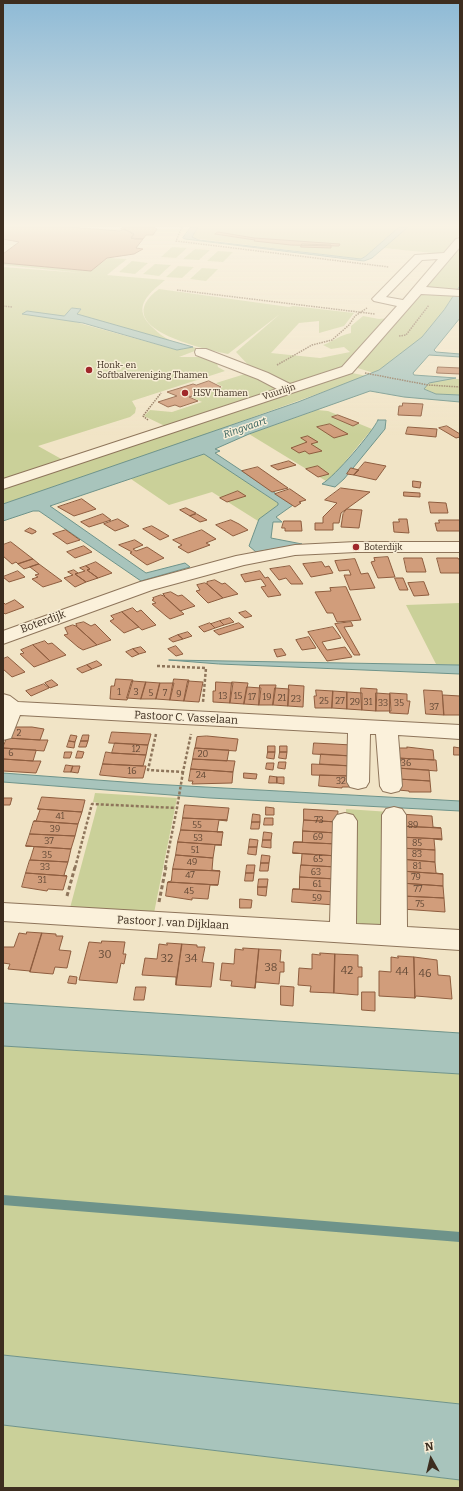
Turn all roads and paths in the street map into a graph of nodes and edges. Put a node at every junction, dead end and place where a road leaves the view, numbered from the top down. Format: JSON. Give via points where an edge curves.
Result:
{"nodes":[{"id":1,"x":228,"y":297,"type":"edge"},
{"id":2,"x":380,"y":297,"type":"edge"},
{"id":3,"x":411,"y":297,"type":"edge"},
{"id":4,"x":405,"y":304,"type":"junction"},
{"id":5,"x":3,"y":306,"type":"edge"},
{"id":6,"x":12,"y":307,"type":"dead end"},
{"id":7,"x":395,"y":318,"type":"junction"},
{"id":8,"x":201,"y":352,"type":"dead end"},
{"id":9,"x":368,"y":374,"type":"dead end"},
{"id":10,"x":460,"y":387,"type":"edge"},
{"id":11,"x":289,"y":389,"type":"junction"},
{"id":12,"x":161,"y":393,"type":"dead end"},
{"id":13,"x":148,"y":420,"type":"dead end"},
{"id":14,"x":3,"y":484,"type":"edge"},
{"id":15,"x":460,"y":547,"type":"edge"},
{"id":16,"x":3,"y":638,"type":"edge"},
{"id":17,"x":8,"y":704,"type":"edge"},
{"id":18,"x":359,"y":727,"type":"junction"},
{"id":19,"x":386,"y":728,"type":"junction"},
{"id":20,"x":460,"y":732,"type":"edge"},
{"id":21,"x":3,"y":733,"type":"edge"},
{"id":22,"x":183,"y":772,"type":"dead end"},
{"id":23,"x":358,"y":782,"type":"dead end"},
{"id":24,"x":391,"y":786,"type":"dead end"},
{"id":25,"x":177,"y":808,"type":"junction"},
{"id":26,"x":394,"y":815,"type":"dead end"},
{"id":27,"x":345,"y":821,"type":"dead end"},
{"id":28,"x":3,"y":912,"type":"edge"},
{"id":29,"x":62,"y":916,"type":"junction"},
{"id":30,"x":154,"y":921,"type":"junction"},
{"id":31,"x":343,"y":933,"type":"junction"},
{"id":32,"x":394,"y":936,"type":"junction"},
{"id":33,"x":460,"y":940,"type":"edge"}],
"edges":[{"from":1,"to":7,"type":"path"},
{"from":2,"to":4,"type":"street","via":[[378,299]]},
{"from":3,"to":4,"type":"street","name":"Vuurlijn"},
{"from":4,"to":7,"type":"street","name":"Vuurlijn"},
{"from":5,"to":6,"type":"path"},
{"from":7,"to":11,"type":"street","name":"Vuurlijn","via":[[347,370]]},
{"from":8,"to":11,"type":"street"},
{"from":9,"to":10,"type":"path","via":[[428,385]]},
{"from":11,"to":14,"type":"street","name":"Vuurlijn"},
{"from":12,"to":13,"type":"path","via":[[143,416]]},
{"from":15,"to":16,"type":"street","name":"Boterdijk","via":[[295,550],[242,560],[146,586]]},
{"from":17,"to":18,"type":"street","name":"Pastoor C. Vasselaan"},
{"from":17,"to":21,"type":"street","name":"Pastoor C. Vasselaan"},
{"from":18,"to":19,"type":"street","name":"Pastoor C. Vasselaan"},
{"from":18,"to":23,"type":"street"},
{"from":19,"to":20,"type":"street","name":"Pastoor C. Vasselaan"},
{"from":19,"to":24,"type":"street"},
{"from":22,"to":25,"type":"path"},
{"from":25,"to":29,"type":"path","via":[[92,804]]},
{"from":25,"to":30,"type":"path"},
{"from":26,"to":32,"type":"street"},
{"from":27,"to":31,"type":"street"},
{"from":28,"to":29,"type":"street","name":"Pastoor J. van Dijklaan"},
{"from":29,"to":30,"type":"street","name":"Pastoor J. van Dijklaan"},
{"from":30,"to":31,"type":"street","name":"Pastoor J. van Dijklaan"},
{"from":31,"to":32,"type":"street","name":"Pastoor J. van Dijklaan"},
{"from":32,"to":33,"type":"street","name":"Pastoor J. van Dijklaan"}]}
